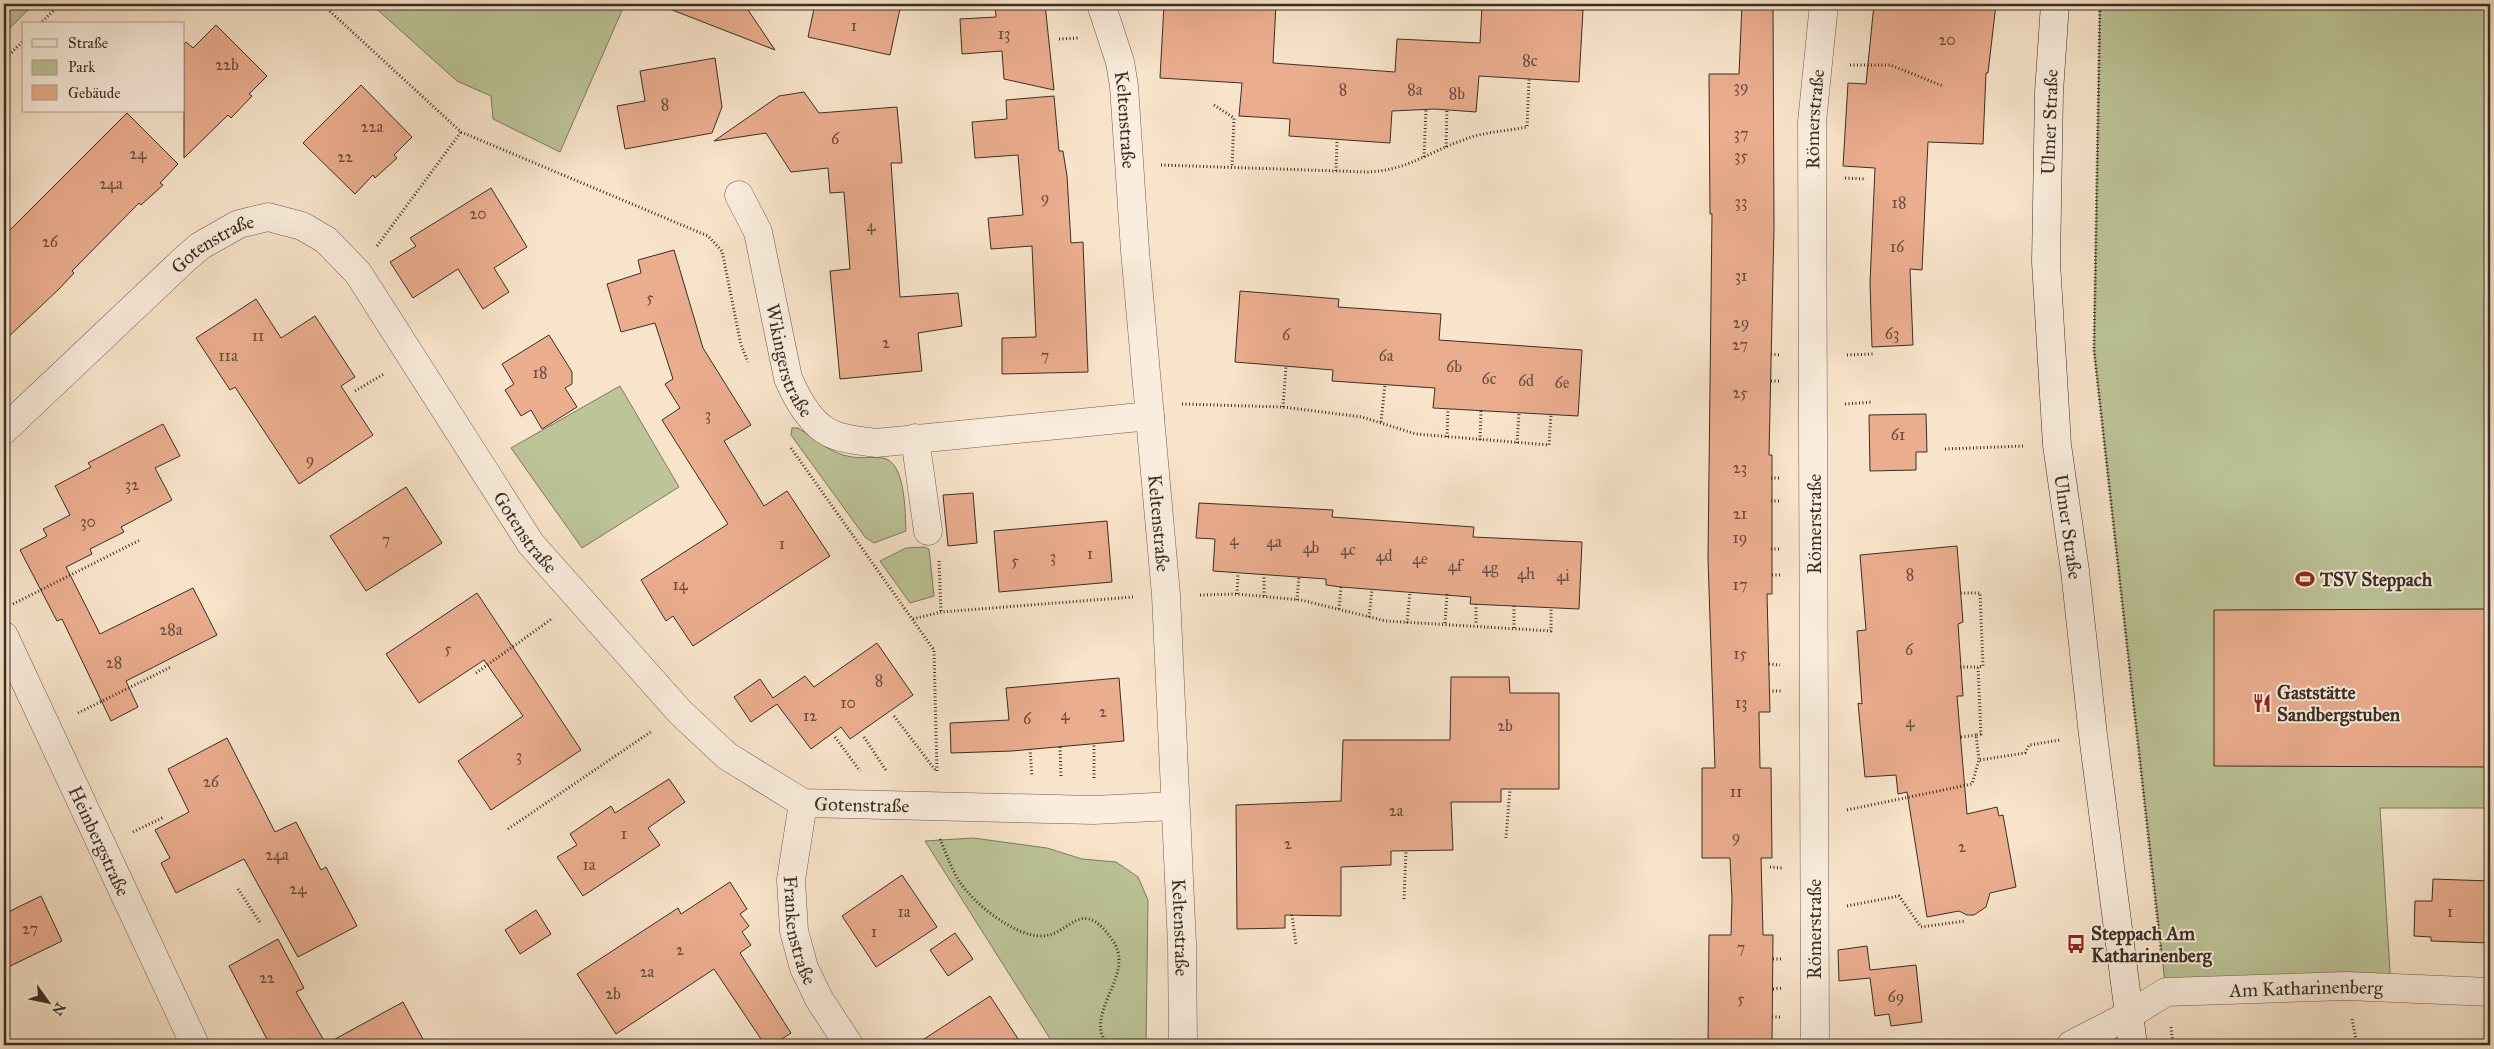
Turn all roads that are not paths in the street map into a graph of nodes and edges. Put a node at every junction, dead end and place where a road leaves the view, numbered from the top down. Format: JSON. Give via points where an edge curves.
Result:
{"nodes":[{"id":1,"x":1100,"y":4,"type":"edge"},
{"id":2,"x":1824,"y":4,"type":"edge"},
{"id":3,"x":2055,"y":4,"type":"edge"},
{"id":4,"x":738,"y":195,"type":"dead end"},
{"id":5,"x":1149,"y":409,"type":"junction"},
{"id":6,"x":4,"y":430,"type":"edge"},
{"id":7,"x":916,"y":438,"type":"junction"},
{"id":8,"x":928,"y":531,"type":"road end"},
{"id":9,"x":4,"y":636,"type":"edge"},
{"id":10,"x":803,"y":803,"type":"junction"},
{"id":11,"x":1174,"y":806,"type":"junction"},
{"id":12,"x":2490,"y":992,"type":"edge"},
{"id":13,"x":2129,"y":1015,"type":"junction"},
{"id":14,"x":195,"y":1045,"type":"edge"},
{"id":15,"x":848,"y":1045,"type":"edge"},
{"id":16,"x":1183,"y":1045,"type":"edge"},
{"id":17,"x":1815,"y":1045,"type":"edge"},
{"id":18,"x":2071,"y":1045,"type":"edge"},
{"id":19,"x":2132,"y":1045,"type":"edge"}],
"edges":[{"from":1,"to":5,"type":"street","name":"Keltenstraße","via":[[1123,78]]},
{"from":2,"to":17,"type":"street","name":"Römerstraße","via":[[1812,122]]},
{"from":3,"to":13,"type":"street","name":"Ulmer Straße","via":[[2049,92],[2046,262],[2057,445]]},
{"from":4,"to":7,"type":"street","name":"Wikingerstraße","via":[[758,232],[788,378],[795,395],[816,422],[835,436],[876,443]]},
{"from":5,"to":7,"type":"street","name":"Wikingerstraße"},
{"from":5,"to":11,"type":"street","name":"Keltenstraße","via":[[1166,595]]},
{"from":6,"to":10,"type":"street","name":"Gotenstraße","via":[[200,246],[239,224],[268,217],[302,226],[326,240],[358,273],[531,544],[680,712],[728,756]]},
{"from":7,"to":8,"type":"street"},
{"from":9,"to":14,"type":"street","name":"Heinbergstraße"},
{"from":10,"to":11,"type":"street","name":"Gotenstraße","via":[[1094,810]]},
{"from":10,"to":15,"type":"street","name":"Frankenstraße","via":[[790,880],[794,931],[804,968]]},
{"from":11,"to":16,"type":"street","name":"Keltenstraße","via":[[1182,944]]},
{"from":12,"to":13,"type":"street","name":"Am Katharinenberg","via":[[2346,986],[2166,992]]},
{"from":13,"to":18,"type":"street","name":"Am Katharinenberg"},
{"from":13,"to":19,"type":"street","name":"Ulmer Straße"}]}
